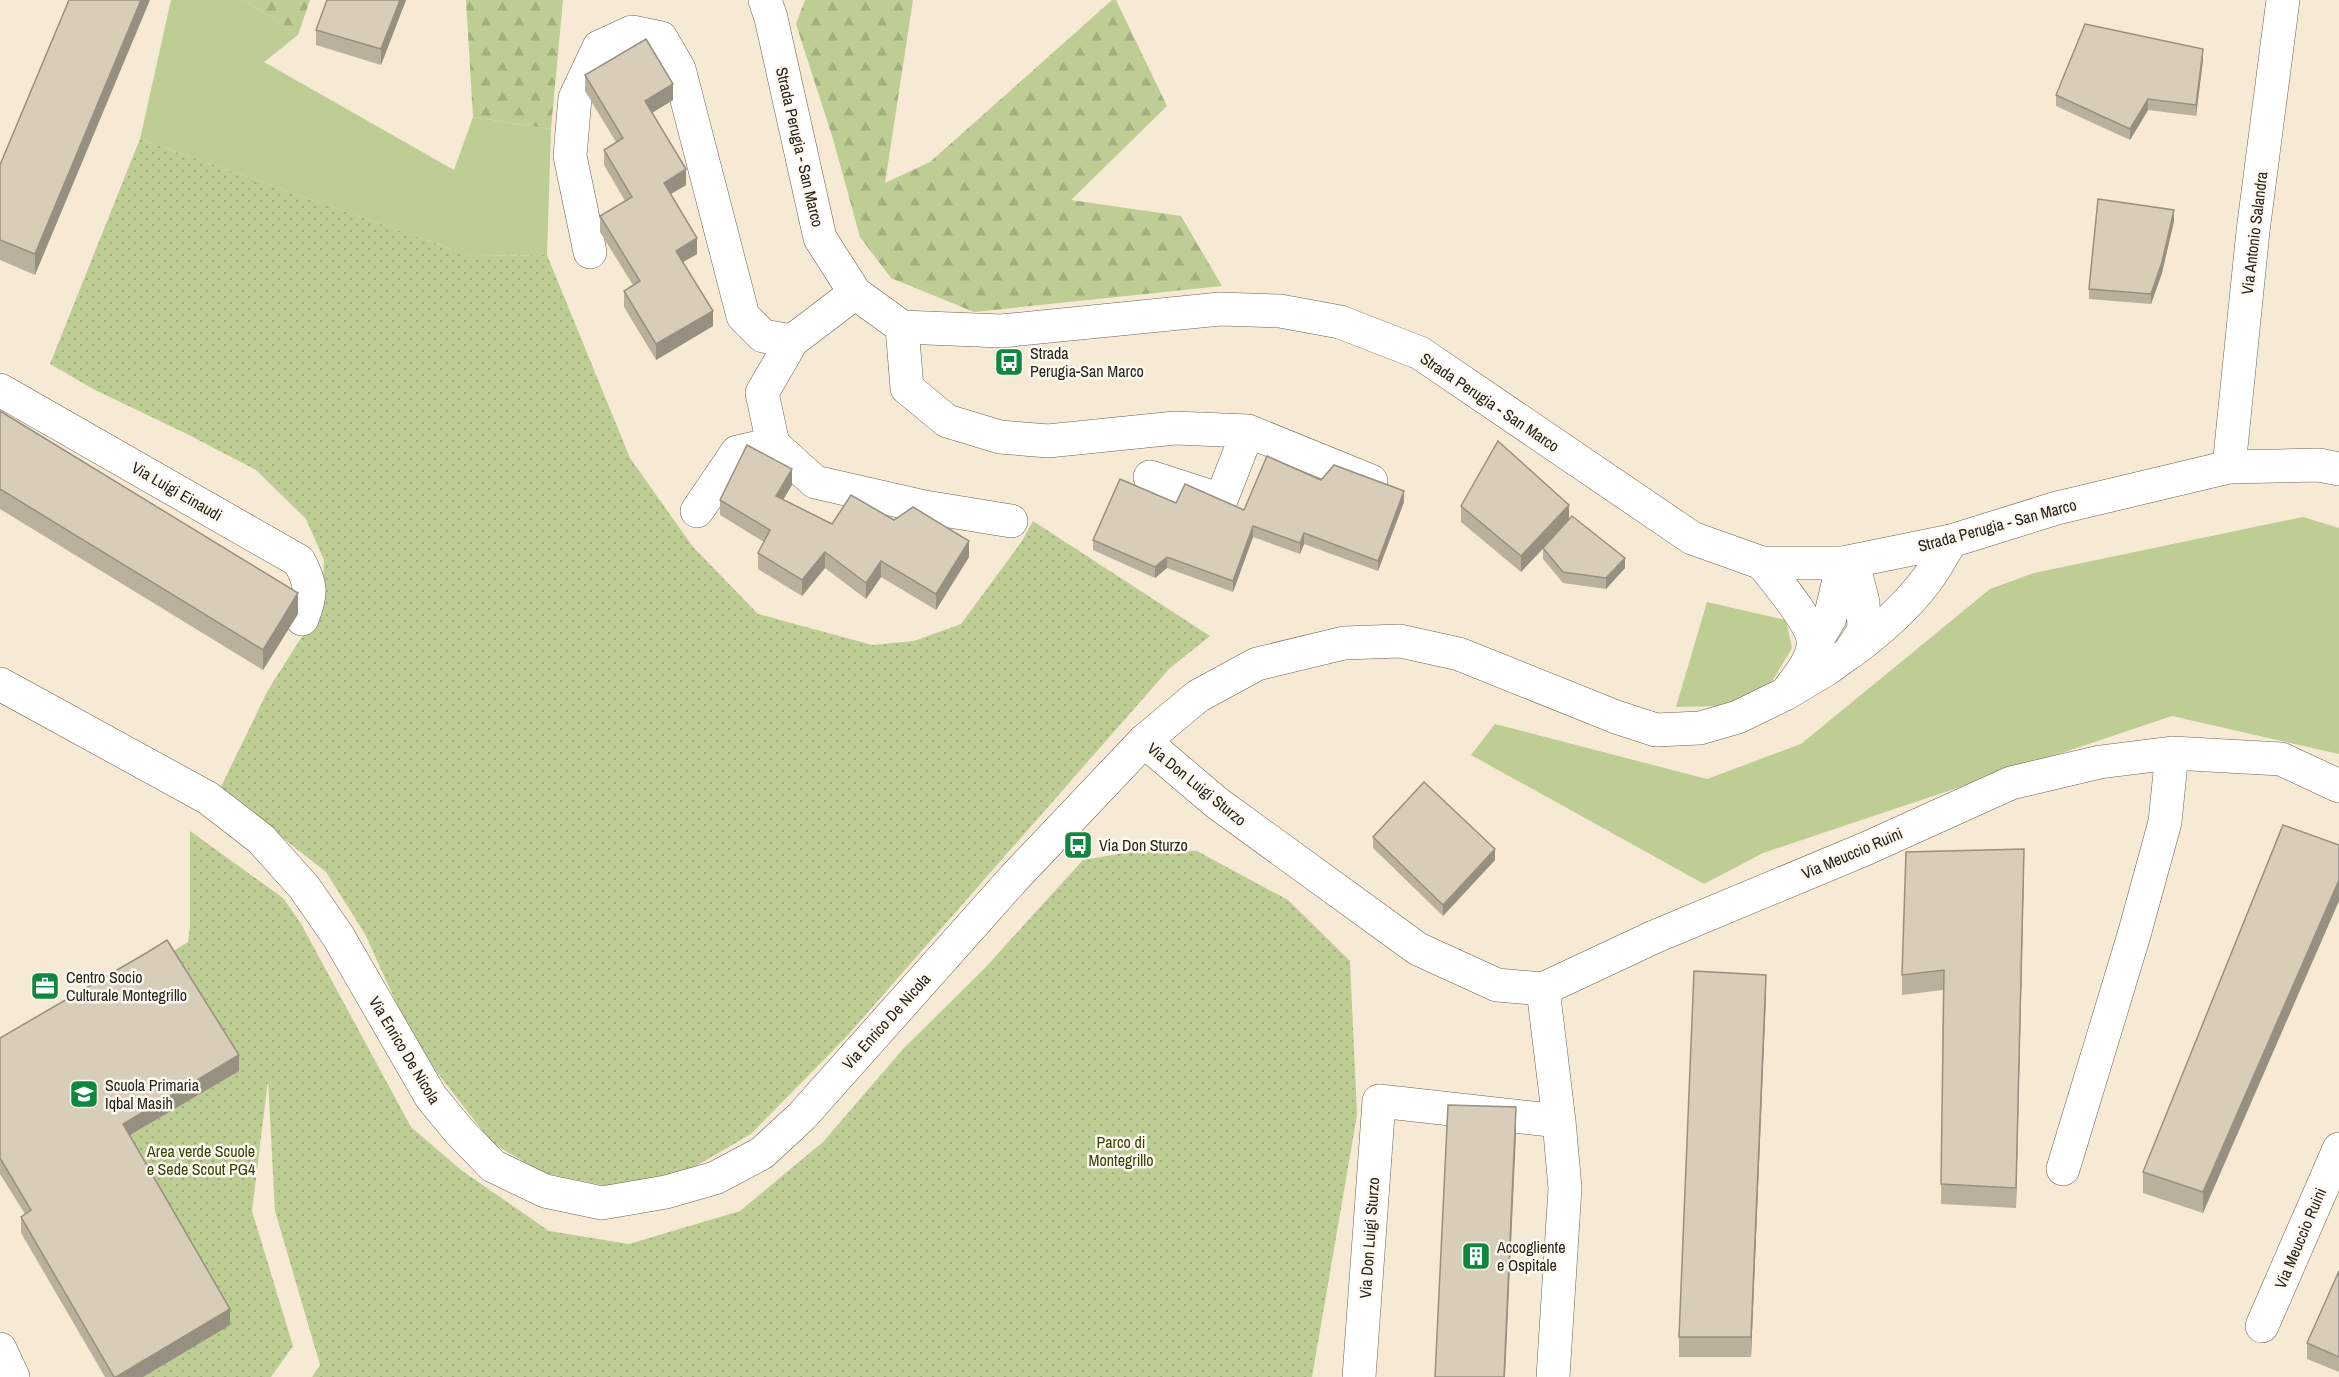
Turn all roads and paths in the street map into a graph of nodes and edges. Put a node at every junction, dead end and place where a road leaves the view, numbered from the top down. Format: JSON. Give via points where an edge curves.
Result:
{"nodes":[{"id":1,"x":765,"y":0,"type":"edge"},
{"id":2,"x":2283,"y":0,"type":"edge"},
{"id":3,"x":590,"y":252,"type":"dead end"},
{"id":4,"x":855,"y":293,"type":"junction"},
{"id":5,"x":902,"y":327,"type":"junction"},
{"id":6,"x":792,"y":341,"type":"junction"},
{"id":7,"x":0,"y":390,"type":"edge"},
{"id":8,"x":1248,"y":431,"type":"junction"},
{"id":9,"x":773,"y":444,"type":"junction"},
{"id":10,"x":2229,"y":467,"type":"junction"},
{"id":11,"x":2339,"y":469,"type":"edge"},
{"id":12,"x":1150,"y":477,"type":"dead end"},
{"id":13,"x":1371,"y":481,"type":"edge"},
{"id":14,"x":697,"y":512,"type":"dead end"},
{"id":15,"x":1011,"y":521,"type":"dead end"},
{"id":16,"x":1951,"y":541,"type":"junction"},
{"id":17,"x":1762,"y":563,"type":"junction"},
{"id":18,"x":1843,"y":563,"type":"junction"},
{"id":19,"x":302,"y":619,"type":"dead end"},
{"id":20,"x":1814,"y":645,"type":"junction"},
{"id":21,"x":1849,"y":654,"type":"junction"},
{"id":22,"x":0,"y":684,"type":"edge"},
{"id":23,"x":1785,"y":694,"type":"junction"},
{"id":24,"x":1144,"y":741,"type":"junction"},
{"id":25,"x":2172,"y":753,"type":"junction"},
{"id":26,"x":2339,"y":786,"type":"edge"},
{"id":27,"x":1543,"y":989,"type":"junction"},
{"id":28,"x":1560,"y":1121,"type":"junction"},
{"id":29,"x":2339,"y":1149,"type":"edge"},
{"id":30,"x":2063,"y":1169,"type":"dead end"},
{"id":31,"x":2262,"y":1326,"type":"dead end"},
{"id":32,"x":0,"y":1349,"type":"edge"},
{"id":33,"x":13,"y":1377,"type":"edge"},
{"id":34,"x":1359,"y":1377,"type":"edge"},
{"id":35,"x":1553,"y":1377,"type":"edge"}],
"edges":[{"from":1,"to":4,"type":"street","name":"Strada Perugia - San Marco","via":[[820,238]]},
{"from":2,"to":10,"type":"street","name":"Via Antonio Salandra","via":[[2253,231]]},
{"from":3,"to":6,"type":"street","via":[[570,156],[575,98],[599,47],[632,32],[661,38],[679,69],[743,316],[763,336]]},
{"from":4,"to":5,"type":"street","name":"Strada Perugia - San Marco"},
{"from":4,"to":6,"type":"street"},
{"from":5,"to":8,"type":"street","via":[[907,388],[947,421],[1000,437],[1048,441],[1175,428]]},
{"from":5,"to":17,"type":"street","name":"Strada Perugia - San Marco","via":[[1001,331],[1220,309],[1280,311],[1340,322],[1420,353],[1692,538]]},
{"from":6,"to":9,"type":"street","via":[[762,393]]},
{"from":7,"to":19,"type":"street","name":"Via Luigi Einaudi","via":[[299,561],[308,578],[310,598]]},
{"from":8,"to":12,"type":"street","via":[[1221,500]]},
{"from":8,"to":13,"type":"street"},
{"from":9,"to":14,"type":"street","via":[[737,453]]},
{"from":9,"to":15,"type":"street","via":[[815,482],[924,507]]},
{"from":10,"to":11,"type":"street","name":"Strada Perugia - San Marco","via":[[2319,465]]},
{"from":10,"to":16,"type":"street","name":"Strada Perugia - San Marco","via":[[2057,508]]},
{"from":16,"to":18,"type":"street","name":"Strada Perugia - San Marco"},
{"from":16,"to":21,"type":"street","name":"Via Don Luigi Sturzo","via":[[1926,581],[1902,609]]},
{"from":17,"to":18,"type":"street","name":"Strada Perugia - San Marco"},
{"from":17,"to":20,"type":"street","via":[[1807,623]]},
{"from":18,"to":20,"type":"street","name":"Via Don Luigi Sturzo","via":[[1830,618]]},
{"from":18,"to":21,"type":"street","name":"Via Don Luigi Sturzo","via":[[1857,579],[1863,602],[1864,630]]},
{"from":20,"to":23,"type":"street","name":"Via Don Luigi Sturzo","via":[[1805,667]]},
{"from":21,"to":23,"type":"street","name":"Via Don Luigi Sturzo"},
{"from":22,"to":24,"type":"street","name":"Via Enrico De Nicola","via":[[208,798],[261,839],[304,887],[331,926],[431,1097],[459,1131],[493,1166],[545,1191],[602,1203],[666,1192],[715,1178],[762,1153],[802,1116],[1014,878]]},
{"from":23,"to":24,"type":"street","name":"Via Don Luigi Sturzo","via":[[1729,720],[1700,728],[1656,730],[1459,654],[1400,641],[1344,643],[1257,664],[1198,696]]},
{"from":24,"to":27,"type":"street","name":"Via Don Luigi Sturzo","via":[[1217,803],[1418,949],[1497,985]]},
{"from":25,"to":26,"type":"street","name":"Via Meuccio Ruini","via":[[2281,759]]},
{"from":25,"to":27,"type":"street","name":"Via Meuccio Ruini","via":[[2100,762],[2011,783]]},
{"from":25,"to":30,"type":"street","via":[[2165,822]]},
{"from":27,"to":28,"type":"street"},
{"from":28,"to":34,"type":"street","name":"Via Don Luigi Sturzo","via":[[1379,1101]]},
{"from":28,"to":35,"type":"street","via":[[1564,1188]]},
{"from":29,"to":31,"type":"street","name":"Via Meuccio Ruini"},
{"from":32,"to":33,"type":"street"}]}
